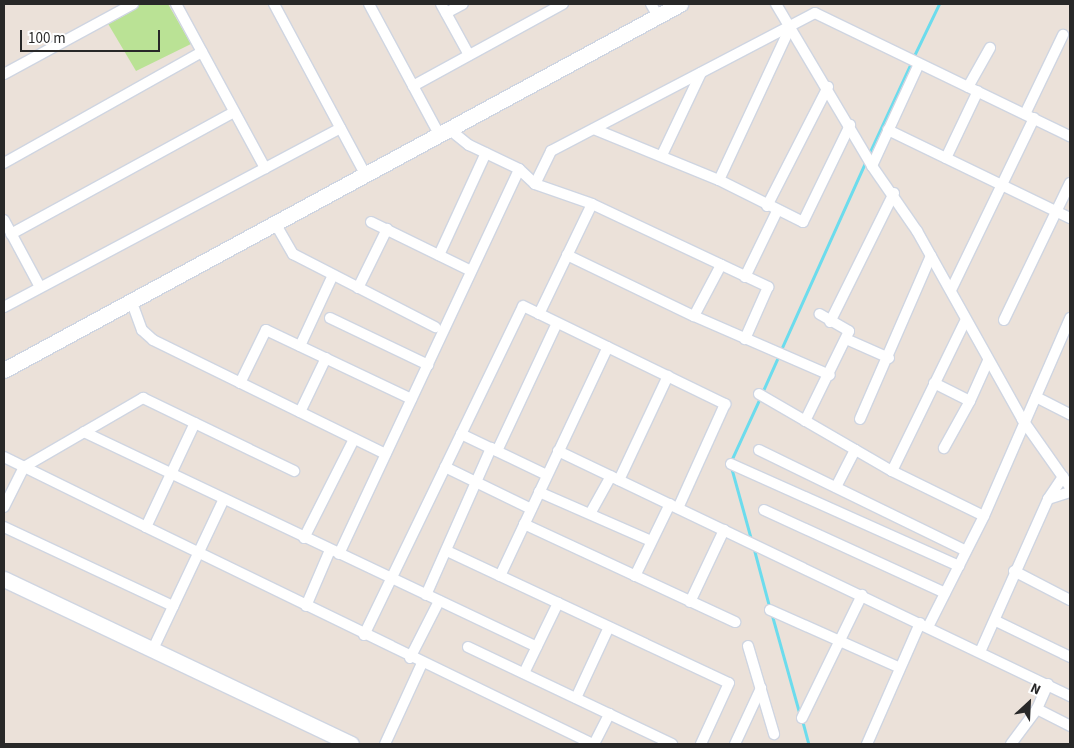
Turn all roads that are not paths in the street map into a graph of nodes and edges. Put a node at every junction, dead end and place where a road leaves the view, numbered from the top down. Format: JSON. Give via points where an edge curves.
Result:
{"nodes":[{"id":1,"x":133,"y":4,"type":"edge"},
{"id":2,"x":176,"y":4,"type":"edge"},
{"id":3,"x":274,"y":4,"type":"edge"},
{"id":4,"x":369,"y":4,"type":"edge"},
{"id":5,"x":463,"y":4,"type":"edge"},
{"id":6,"x":563,"y":4,"type":"edge"},
{"id":7,"x":680,"y":4,"type":"edge"},
{"id":8,"x":776,"y":4,"type":"edge"},
{"id":9,"x":444,"y":8,"type":"edge"},
{"id":10,"x":654,"y":10,"type":"edge"},
{"id":11,"x":790,"y":28,"type":"junction"},
{"id":12,"x":1063,"y":34,"type":"dead end"},
{"id":13,"x":990,"y":48,"type":"dead end"},
{"id":14,"x":202,"y":52,"type":"junction"},
{"id":15,"x":469,"y":55,"type":"junction"},
{"id":16,"x":919,"y":63,"type":"junction"},
{"id":17,"x":701,"y":73,"type":"junction"},
{"id":18,"x":4,"y":74,"type":"edge"},
{"id":19,"x":413,"y":86,"type":"junction"},
{"id":20,"x":828,"y":87,"type":"junction"},
{"id":21,"x":968,"y":87,"type":"junction"},
{"id":22,"x":978,"y":92,"type":"junction"},
{"id":23,"x":234,"y":112,"type":"junction"},
{"id":24,"x":1029,"y":116,"type":"junction"},
{"id":25,"x":850,"y":125,"type":"junction"},
{"id":26,"x":340,"y":128,"type":"junction"},
{"id":27,"x":594,"y":129,"type":"junction"},
{"id":28,"x":888,"y":130,"type":"junction"},
{"id":29,"x":444,"y":131,"type":"junction"},
{"id":30,"x":1070,"y":136,"type":"edge"},
{"id":31,"x":486,"y":153,"type":"junction"},
{"id":32,"x":662,"y":156,"type":"junction"},
{"id":33,"x":946,"y":158,"type":"junction"},
{"id":34,"x":4,"y":162,"type":"edge"},
{"id":35,"x":872,"y":166,"type":"junction"},
{"id":36,"x":265,"y":168,"type":"junction"},
{"id":37,"x":519,"y":169,"type":"junction"},
{"id":38,"x":365,"y":174,"type":"junction"},
{"id":39,"x":719,"y":180,"type":"junction"},
{"id":40,"x":1070,"y":183,"type":"edge"},
{"id":41,"x":535,"y":184,"type":"junction"},
{"id":42,"x":1001,"y":185,"type":"junction"},
{"id":43,"x":894,"y":193,"type":"junction"},
{"id":44,"x":592,"y":204,"type":"junction"},
{"id":45,"x":767,"y":206,"type":"junction"},
{"id":46,"x":777,"y":211,"type":"junction"},
{"id":47,"x":1056,"y":212,"type":"junction"},
{"id":48,"x":1070,"y":218,"type":"edge"},
{"id":49,"x":4,"y":220,"type":"edge"},
{"id":50,"x":371,"y":222,"type":"dead end"},
{"id":51,"x":275,"y":223,"type":"junction"},
{"id":52,"x":387,"y":229,"type":"junction"},
{"id":53,"x":11,"y":234,"type":"junction"},
{"id":54,"x":439,"y":255,"type":"junction"},
{"id":55,"x":567,"y":255,"type":"junction"},
{"id":56,"x":931,"y":256,"type":"junction"},
{"id":57,"x":721,"y":265,"type":"junction"},
{"id":58,"x":471,"y":271,"type":"junction"},
{"id":59,"x":333,"y":275,"type":"junction"},
{"id":60,"x":745,"y":277,"type":"junction"},
{"id":61,"x":40,"y":287,"type":"junction"},
{"id":62,"x":358,"y":288,"type":"junction"},
{"id":63,"x":951,"y":290,"type":"junction"},
{"id":64,"x":131,"y":300,"type":"junction"},
{"id":65,"x":4,"y":306,"type":"edge"},
{"id":66,"x":539,"y":314,"type":"junction"},
{"id":67,"x":820,"y":314,"type":"dead end"},
{"id":68,"x":694,"y":316,"type":"junction"},
{"id":69,"x":330,"y":318,"type":"dead end"},
{"id":70,"x":1070,"y":318,"type":"edge"},
{"id":71,"x":1004,"y":320,"type":"dead end"},
{"id":72,"x":830,"y":322,"type":"junction"},
{"id":73,"x":965,"y":322,"type":"junction"},
{"id":74,"x":558,"y":323,"type":"junction"},
{"id":75,"x":435,"y":327,"type":"dead end"},
{"id":76,"x":745,"y":339,"type":"junction"},
{"id":77,"x":846,"y":339,"type":"junction"},
{"id":78,"x":300,"y":346,"type":"junction"},
{"id":79,"x":608,"y":347,"type":"junction"},
{"id":80,"x":326,"y":358,"type":"junction"},
{"id":81,"x":889,"y":358,"type":"junction"},
{"id":82,"x":988,"y":361,"type":"junction"},
{"id":83,"x":428,"y":365,"type":"junction"},
{"id":84,"x":4,"y":370,"type":"edge"},
{"id":85,"x":830,"y":375,"type":"junction"},
{"id":86,"x":668,"y":376,"type":"junction"},
{"id":87,"x":934,"y":382,"type":"junction"},
{"id":88,"x":240,"y":383,"type":"junction"},
{"id":89,"x":759,"y":394,"type":"dead end"},
{"id":90,"x":1036,"y":397,"type":"junction"},
{"id":91,"x":411,"y":399,"type":"junction"},
{"id":92,"x":970,"y":401,"type":"junction"},
{"id":93,"x":300,"y":412,"type":"junction"},
{"id":94,"x":1070,"y":414,"type":"edge"},
{"id":95,"x":860,"y":419,"type":"dead end"},
{"id":96,"x":1022,"y":420,"type":"junction"},
{"id":97,"x":805,"y":421,"type":"junction"},
{"id":98,"x":195,"y":423,"type":"junction"},
{"id":99,"x":84,"y":432,"type":"junction"},
{"id":100,"x":461,"y":434,"type":"junction"},
{"id":101,"x":354,"y":439,"type":"junction"},
{"id":102,"x":944,"y":448,"type":"dead end"},
{"id":103,"x":494,"y":450,"type":"junction"},
{"id":104,"x":759,"y":450,"type":"dead end"},
{"id":105,"x":855,"y":450,"type":"junction"},
{"id":106,"x":558,"y":451,"type":"junction"},
{"id":107,"x":386,"y":454,"type":"junction"},
{"id":108,"x":4,"y":457,"type":"edge"},
{"id":109,"x":731,"y":464,"type":"dead end"},
{"id":110,"x":24,"y":467,"type":"junction"},
{"id":111,"x":444,"y":468,"type":"junction"},
{"id":112,"x":294,"y":471,"type":"dead end"},
{"id":113,"x":892,"y":471,"type":"junction"},
{"id":114,"x":171,"y":474,"type":"junction"},
{"id":115,"x":547,"y":475,"type":"junction"},
{"id":116,"x":1063,"y":476,"type":"junction"},
{"id":117,"x":615,"y":478,"type":"junction"},
{"id":118,"x":479,"y":484,"type":"junction"},
{"id":119,"x":836,"y":487,"type":"junction"},
{"id":120,"x":1070,"y":487,"type":"edge"},
{"id":121,"x":539,"y":492,"type":"junction"},
{"id":122,"x":1070,"y":492,"type":"edge"},
{"id":123,"x":224,"y":499,"type":"junction"},
{"id":124,"x":1048,"y":499,"type":"junction"},
{"id":125,"x":674,"y":506,"type":"junction"},
{"id":126,"x":4,"y":507,"type":"edge"},
{"id":127,"x":531,"y":509,"type":"junction"},
{"id":128,"x":764,"y":510,"type":"dead end"},
{"id":129,"x":592,"y":512,"type":"junction"},
{"id":130,"x":984,"y":516,"type":"junction"},
{"id":131,"x":524,"y":524,"type":"junction"},
{"id":132,"x":4,"y":527,"type":"edge"},
{"id":133,"x":146,"y":527,"type":"junction"},
{"id":134,"x":724,"y":530,"type":"junction"},
{"id":135,"x":304,"y":538,"type":"junction"},
{"id":136,"x":651,"y":540,"type":"junction"},
{"id":137,"x":447,"y":551,"type":"junction"},
{"id":138,"x":966,"y":551,"type":"junction"},
{"id":139,"x":199,"y":552,"type":"junction"},
{"id":140,"x":335,"y":552,"type":"junction"},
{"id":141,"x":959,"y":566,"type":"junction"},
{"id":142,"x":1014,"y":571,"type":"junction"},
{"id":143,"x":500,"y":576,"type":"junction"},
{"id":144,"x":635,"y":576,"type":"junction"},
{"id":145,"x":4,"y":579,"type":"edge"},
{"id":146,"x":391,"y":579,"type":"junction"},
{"id":147,"x":945,"y":593,"type":"junction"},
{"id":148,"x":426,"y":595,"type":"junction"},
{"id":149,"x":862,"y":595,"type":"junction"},
{"id":150,"x":1070,"y":600,"type":"edge"},
{"id":151,"x":439,"y":601,"type":"junction"},
{"id":152,"x":690,"y":602,"type":"junction"},
{"id":153,"x":558,"y":603,"type":"junction"},
{"id":154,"x":173,"y":606,"type":"junction"},
{"id":155,"x":306,"y":606,"type":"junction"},
{"id":156,"x":770,"y":610,"type":"dead end"},
{"id":157,"x":996,"y":621,"type":"junction"},
{"id":158,"x":735,"y":622,"type":"dead end"},
{"id":159,"x":924,"y":625,"type":"junction"},
{"id":160,"x":609,"y":627,"type":"junction"},
{"id":161,"x":364,"y":635,"type":"junction"},
{"id":162,"x":839,"y":641,"type":"junction"},
{"id":163,"x":537,"y":646,"type":"junction"},
{"id":164,"x":748,"y":646,"type":"dead end"},
{"id":165,"x":468,"y":647,"type":"dead end"},
{"id":166,"x":153,"y":649,"type":"junction"},
{"id":167,"x":980,"y":652,"type":"junction"},
{"id":168,"x":1070,"y":657,"type":"edge"},
{"id":169,"x":410,"y":658,"type":"junction"},
{"id":170,"x":422,"y":663,"type":"junction"},
{"id":171,"x":900,"y":668,"type":"junction"},
{"id":172,"x":524,"y":674,"type":"junction"},
{"id":173,"x":1048,"y":684,"type":"junction"},
{"id":174,"x":761,"y":688,"type":"junction"},
{"id":175,"x":1070,"y":696,"type":"edge"},
{"id":176,"x":576,"y":698,"type":"junction"},
{"id":177,"x":1037,"y":709,"type":"junction"},
{"id":178,"x":609,"y":714,"type":"junction"},
{"id":179,"x":802,"y":718,"type":"dead end"},
{"id":180,"x":1070,"y":726,"type":"edge"},
{"id":181,"x":774,"y":734,"type":"dead end"},
{"id":182,"x":351,"y":744,"type":"edge"},
{"id":183,"x":385,"y":744,"type":"edge"},
{"id":184,"x":593,"y":744,"type":"edge"},
{"id":185,"x":672,"y":744,"type":"edge"},
{"id":186,"x":701,"y":744,"type":"edge"},
{"id":187,"x":735,"y":744,"type":"edge"},
{"id":188,"x":868,"y":744,"type":"edge"},
{"id":189,"x":1011,"y":744,"type":"edge"}],
"edges":[{"from":1,"to":18,"type":"street"},
{"from":2,"to":14,"type":"street"},
{"from":3,"to":26,"type":"street"},
{"from":4,"to":19,"type":"street"},
{"from":5,"to":9,"type":"street"},
{"from":6,"to":15,"type":"street"},
{"from":7,"to":10,"type":"street"},
{"from":8,"to":11,"type":"street"},
{"from":9,"to":15,"type":"street"},
{"from":10,"to":29,"type":"street"},
{"from":11,"to":16,"type":"street","via":[[816,13]]},
{"from":11,"to":17,"type":"street"},
{"from":11,"to":20,"type":"street"},
{"from":11,"to":39,"type":"street"},
{"from":12,"to":24,"type":"street"},
{"from":13,"to":21,"type":"street"},
{"from":14,"to":23,"type":"street"},
{"from":14,"to":34,"type":"street"},
{"from":15,"to":19,"type":"street"},
{"from":16,"to":21,"type":"street"},
{"from":16,"to":28,"type":"street"},
{"from":17,"to":27,"type":"street"},
{"from":17,"to":32,"type":"street"},
{"from":19,"to":29,"type":"street"},
{"from":20,"to":25,"type":"street"},
{"from":20,"to":45,"type":"street"},
{"from":21,"to":22,"type":"street"},
{"from":22,"to":24,"type":"street"},
{"from":22,"to":33,"type":"street"},
{"from":23,"to":36,"type":"street"},
{"from":23,"to":53,"type":"street"},
{"from":24,"to":30,"type":"street"},
{"from":24,"to":42,"type":"street"},
{"from":25,"to":35,"type":"street"},
{"from":25,"to":46,"type":"street","via":[[803,222]]},
{"from":26,"to":36,"type":"street"},
{"from":26,"to":38,"type":"street"},
{"from":27,"to":32,"type":"street"},
{"from":27,"to":41,"type":"street","via":[[551,151]]},
{"from":28,"to":33,"type":"street"},
{"from":28,"to":35,"type":"street"},
{"from":29,"to":31,"type":"street"},
{"from":29,"to":38,"type":"street"},
{"from":31,"to":37,"type":"street"},
{"from":31,"to":54,"type":"street"},
{"from":32,"to":39,"type":"street"},
{"from":33,"to":42,"type":"street"},
{"from":35,"to":43,"type":"street"},
{"from":36,"to":61,"type":"street"},
{"from":37,"to":41,"type":"street"},
{"from":37,"to":58,"type":"street"},
{"from":38,"to":51,"type":"street"},
{"from":39,"to":45,"type":"street"},
{"from":40,"to":47,"type":"street"},
{"from":41,"to":44,"type":"street"},
{"from":42,"to":47,"type":"street"},
{"from":42,"to":63,"type":"street"},
{"from":43,"to":56,"type":"street"},
{"from":43,"to":72,"type":"street"},
{"from":44,"to":55,"type":"street"},
{"from":44,"to":57,"type":"street"},
{"from":45,"to":46,"type":"street"},
{"from":46,"to":60,"type":"street"},
{"from":47,"to":48,"type":"street"},
{"from":47,"to":71,"type":"street"},
{"from":49,"to":53,"type":"street"},
{"from":50,"to":52,"type":"street"},
{"from":51,"to":59,"type":"street","via":[[293,254]]},
{"from":51,"to":64,"type":"street"},
{"from":52,"to":54,"type":"street"},
{"from":52,"to":62,"type":"street"},
{"from":53,"to":61,"type":"street"},
{"from":54,"to":58,"type":"street"},
{"from":55,"to":66,"type":"street"},
{"from":55,"to":68,"type":"street"},
{"from":56,"to":63,"type":"street"},
{"from":56,"to":81,"type":"street"},
{"from":57,"to":60,"type":"street"},
{"from":57,"to":68,"type":"street"},
{"from":58,"to":83,"type":"street"},
{"from":59,"to":62,"type":"street"},
{"from":59,"to":78,"type":"street"},
{"from":60,"to":76,"type":"street","via":[[768,288]]},
{"from":61,"to":65,"type":"street"},
{"from":62,"to":75,"type":"street"},
{"from":63,"to":73,"type":"street"},
{"from":64,"to":84,"type":"street"},
{"from":64,"to":88,"type":"street","via":[[142,330],[153,340]]},
{"from":66,"to":74,"type":"street"},
{"from":66,"to":100,"type":"street","via":[[522,306]]},
{"from":67,"to":72,"type":"street"},
{"from":68,"to":76,"type":"street"},
{"from":69,"to":83,"type":"street"},
{"from":70,"to":90,"type":"street"},
{"from":72,"to":77,"type":"street","via":[[849,332]]},
{"from":73,"to":82,"type":"street"},
{"from":73,"to":87,"type":"street"},
{"from":74,"to":79,"type":"street"},
{"from":74,"to":103,"type":"street"},
{"from":76,"to":85,"type":"street"},
{"from":77,"to":81,"type":"street"},
{"from":77,"to":85,"type":"street"},
{"from":78,"to":80,"type":"street"},
{"from":78,"to":88,"type":"street","via":[[266,330]]},
{"from":79,"to":86,"type":"street"},
{"from":79,"to":106,"type":"street"},
{"from":80,"to":91,"type":"street"},
{"from":80,"to":93,"type":"street"},
{"from":81,"to":95,"type":"street"},
{"from":82,"to":92,"type":"street"},
{"from":82,"to":96,"type":"street"},
{"from":83,"to":91,"type":"street"},
{"from":85,"to":97,"type":"street"},
{"from":86,"to":117,"type":"street"},
{"from":86,"to":125,"type":"street","via":[[725,404]]},
{"from":87,"to":92,"type":"street"},
{"from":87,"to":113,"type":"street"},
{"from":88,"to":93,"type":"street"},
{"from":89,"to":97,"type":"street"},
{"from":90,"to":94,"type":"street"},
{"from":90,"to":96,"type":"street"},
{"from":91,"to":107,"type":"street"},
{"from":92,"to":102,"type":"street"},
{"from":93,"to":101,"type":"street"},
{"from":96,"to":116,"type":"street"},
{"from":96,"to":130,"type":"street"},
{"from":97,"to":105,"type":"street"},
{"from":98,"to":99,"type":"street","via":[[143,398]]},
{"from":98,"to":112,"type":"street"},
{"from":98,"to":114,"type":"street"},
{"from":99,"to":110,"type":"street"},
{"from":99,"to":114,"type":"street"},
{"from":100,"to":103,"type":"street"},
{"from":100,"to":111,"type":"street"},
{"from":101,"to":107,"type":"street"},
{"from":101,"to":135,"type":"street"},
{"from":103,"to":115,"type":"street"},
{"from":103,"to":118,"type":"street"},
{"from":104,"to":119,"type":"street"},
{"from":105,"to":113,"type":"street"},
{"from":105,"to":119,"type":"street"},
{"from":106,"to":115,"type":"street"},
{"from":106,"to":117,"type":"street"},
{"from":107,"to":140,"type":"street"},
{"from":108,"to":110,"type":"street"},
{"from":109,"to":141,"type":"street"},
{"from":110,"to":126,"type":"street"},
{"from":110,"to":133,"type":"street"},
{"from":111,"to":118,"type":"street"},
{"from":111,"to":146,"type":"street"},
{"from":113,"to":130,"type":"street"},
{"from":114,"to":123,"type":"street"},
{"from":114,"to":133,"type":"street"},
{"from":115,"to":121,"type":"street"},
{"from":116,"to":120,"type":"street"},
{"from":116,"to":124,"type":"street"},
{"from":117,"to":125,"type":"street"},
{"from":117,"to":129,"type":"street"},
{"from":118,"to":127,"type":"street"},
{"from":118,"to":137,"type":"street"},
{"from":119,"to":138,"type":"street"},
{"from":121,"to":127,"type":"street"},
{"from":121,"to":129,"type":"street"},
{"from":122,"to":124,"type":"street"},
{"from":123,"to":135,"type":"street"},
{"from":123,"to":139,"type":"street"},
{"from":124,"to":142,"type":"street"},
{"from":125,"to":134,"type":"street"},
{"from":125,"to":136,"type":"street"},
{"from":127,"to":131,"type":"street"},
{"from":128,"to":147,"type":"street"},
{"from":129,"to":136,"type":"street"},
{"from":130,"to":138,"type":"street"},
{"from":131,"to":143,"type":"street"},
{"from":131,"to":144,"type":"street"},
{"from":132,"to":154,"type":"street"},
{"from":133,"to":139,"type":"street"},
{"from":134,"to":149,"type":"street"},
{"from":134,"to":152,"type":"street"},
{"from":135,"to":140,"type":"street"},
{"from":136,"to":144,"type":"street"},
{"from":137,"to":143,"type":"street"},
{"from":137,"to":148,"type":"street"},
{"from":138,"to":141,"type":"street"},
{"from":139,"to":154,"type":"street"},
{"from":139,"to":155,"type":"street"},
{"from":140,"to":146,"type":"street"},
{"from":140,"to":155,"type":"street"},
{"from":141,"to":147,"type":"street"},
{"from":142,"to":150,"type":"street"},
{"from":142,"to":157,"type":"street"},
{"from":143,"to":153,"type":"street"},
{"from":144,"to":152,"type":"street"},
{"from":145,"to":166,"type":"street"},
{"from":146,"to":148,"type":"street"},
{"from":146,"to":161,"type":"street"},
{"from":147,"to":159,"type":"street"},
{"from":148,"to":151,"type":"street"},
{"from":149,"to":159,"type":"street"},
{"from":149,"to":162,"type":"street"},
{"from":151,"to":163,"type":"street"},
{"from":151,"to":169,"type":"street"},
{"from":152,"to":158,"type":"street"},
{"from":153,"to":160,"type":"street"},
{"from":153,"to":163,"type":"street"},
{"from":154,"to":166,"type":"street"},
{"from":155,"to":161,"type":"street"},
{"from":156,"to":162,"type":"street"},
{"from":157,"to":167,"type":"street"},
{"from":157,"to":168,"type":"street"},
{"from":159,"to":167,"type":"street"},
{"from":159,"to":171,"type":"street"},
{"from":160,"to":176,"type":"street"},
{"from":160,"to":186,"type":"street","via":[[729,683]]},
{"from":161,"to":169,"type":"street"},
{"from":162,"to":171,"type":"street"},
{"from":162,"to":179,"type":"street"},
{"from":163,"to":172,"type":"street"},
{"from":164,"to":174,"type":"street"},
{"from":165,"to":172,"type":"street"},
{"from":166,"to":182,"type":"street"},
{"from":167,"to":173,"type":"street"},
{"from":169,"to":170,"type":"street"},
{"from":170,"to":183,"type":"street"},
{"from":170,"to":184,"type":"street"},
{"from":171,"to":188,"type":"street"},
{"from":172,"to":176,"type":"street"},
{"from":173,"to":175,"type":"street"},
{"from":173,"to":177,"type":"street"},
{"from":174,"to":181,"type":"street"},
{"from":174,"to":187,"type":"street"},
{"from":176,"to":178,"type":"street"},
{"from":177,"to":180,"type":"street"},
{"from":177,"to":189,"type":"street"},
{"from":178,"to":184,"type":"street"},
{"from":178,"to":185,"type":"street"}]}
